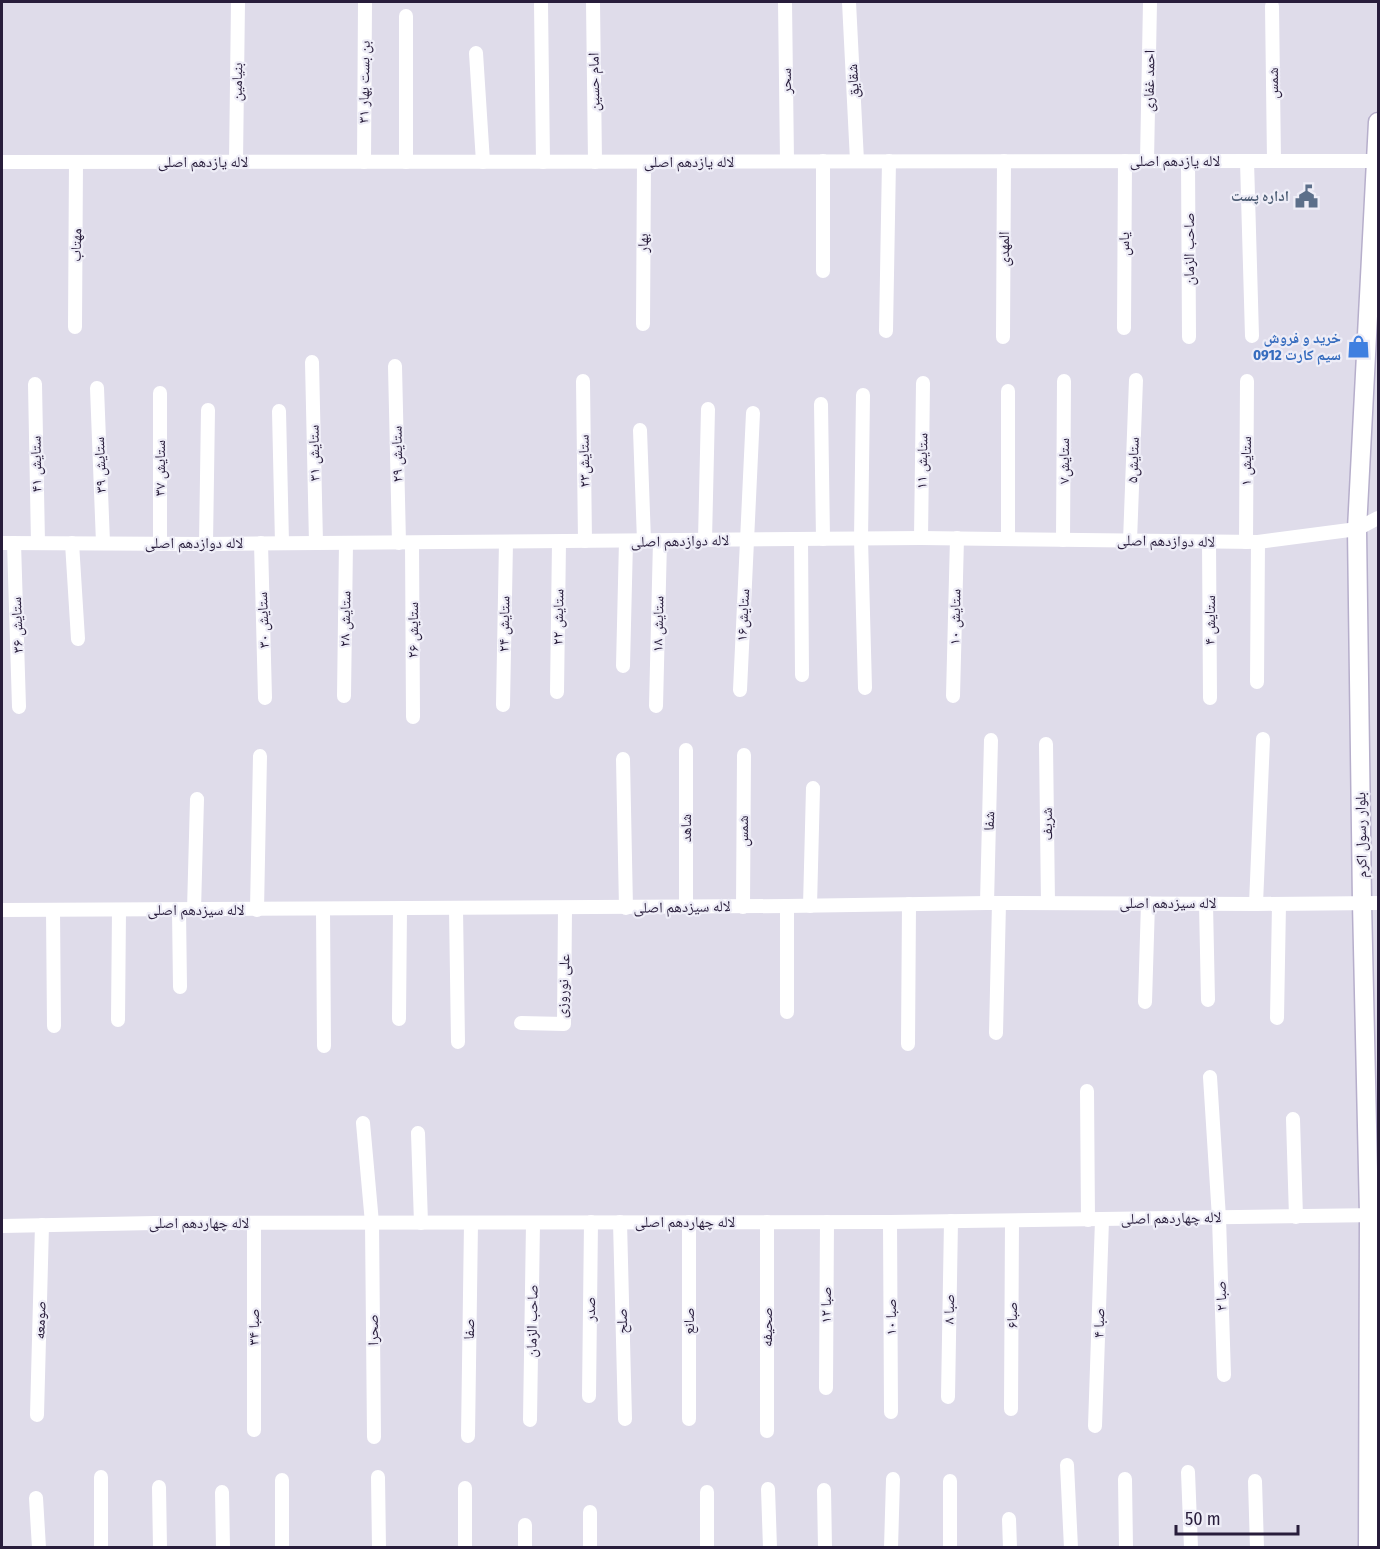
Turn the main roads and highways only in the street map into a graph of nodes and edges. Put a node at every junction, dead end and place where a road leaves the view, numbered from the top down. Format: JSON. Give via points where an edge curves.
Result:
{"nodes":[{"id":1,"x":1378,"y":122,"type":"edge"},
{"id":2,"x":1378,"y":161,"type":"edge"},
{"id":3,"x":1370,"y":903,"type":"edge"},
{"id":4,"x":1374,"y":1215,"type":"edge"},
{"id":5,"x":1368,"y":1548,"type":"edge"}],
"edges":[{"from":1,"to":2,"type":"main road","name":"بلوار رسول اکرم"},
{"from":2,"to":3,"type":"main road","name":"بلوار رسول اکرم","via":[[1357,529]]},
{"from":3,"to":4,"type":"main road","name":"بلوار رسول اکرم"},
{"from":4,"to":5,"type":"main road","name":"بلوار رسول اکرم"}]}
